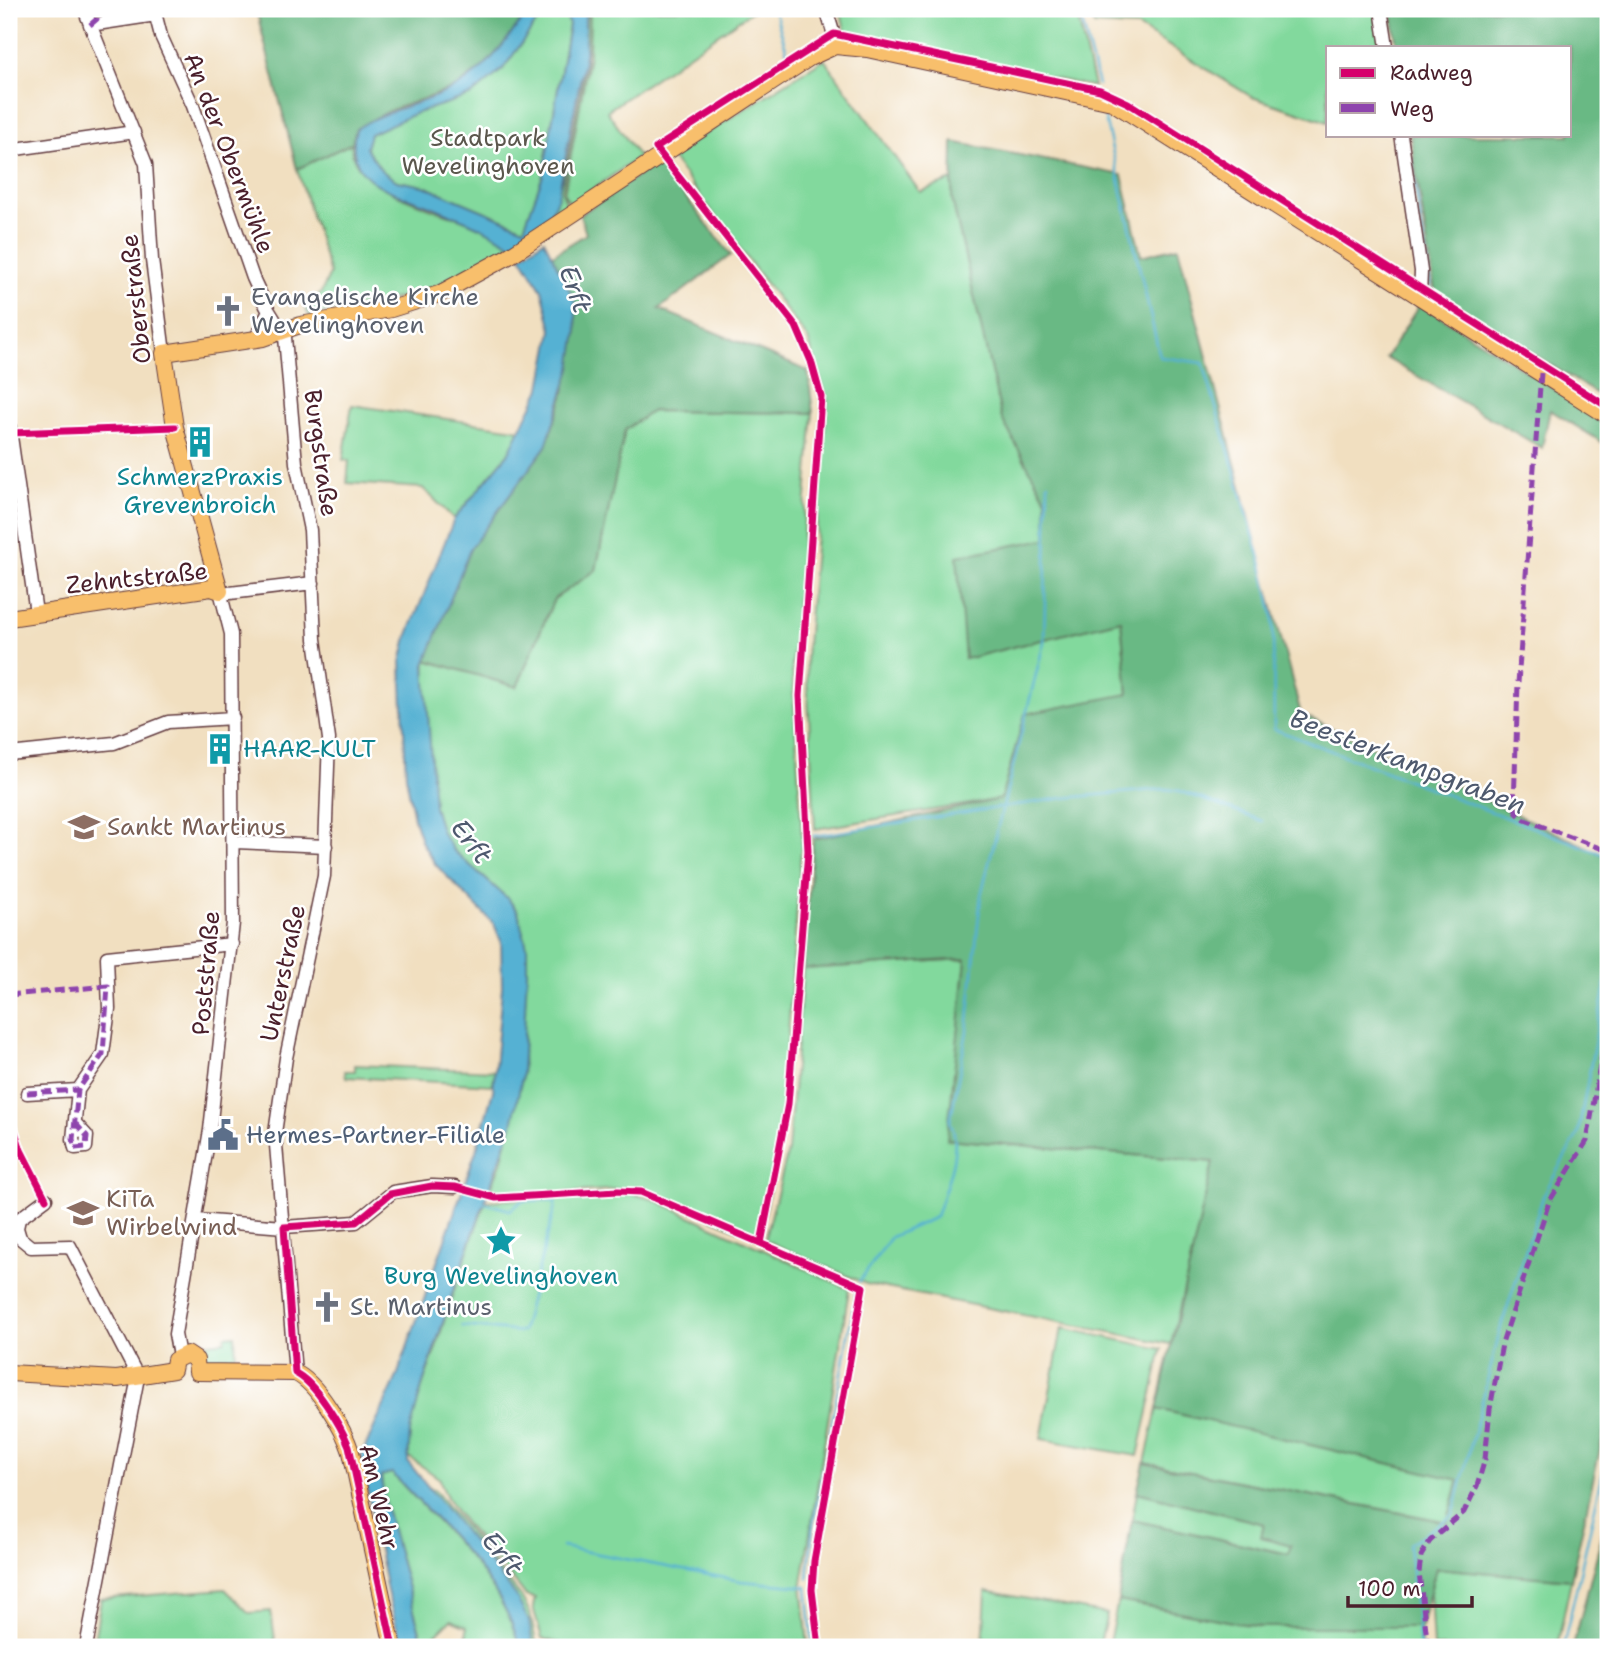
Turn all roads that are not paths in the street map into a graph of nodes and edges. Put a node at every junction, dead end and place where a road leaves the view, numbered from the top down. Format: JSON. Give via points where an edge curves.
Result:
{"nodes":[{"id":1,"x":83,"y":9,"type":"edge"},
{"id":2,"x":826,"y":9,"type":"edge"},
{"id":3,"x":1381,"y":9,"type":"edge"},
{"id":4,"x":155,"y":12,"type":"edge"},
{"id":5,"x":90,"y":25,"type":"junction"},
{"id":6,"x":837,"y":45,"type":"junction"},
{"id":7,"x":1387,"y":46,"type":"edge"},
{"id":8,"x":134,"y":132,"type":"junction"},
{"id":9,"x":1401,"y":136,"type":"edge"},
{"id":10,"x":9,"y":150,"type":"edge"},
{"id":11,"x":1420,"y":296,"type":"junction"},
{"id":12,"x":269,"y":311,"type":"junction"},
{"id":13,"x":282,"y":330,"type":"junction"},
{"id":14,"x":255,"y":340,"type":"junction"},
{"id":15,"x":164,"y":353,"type":"junction"},
{"id":16,"x":1608,"y":415,"type":"edge"},
{"id":17,"x":9,"y":422,"type":"edge"},
{"id":18,"x":11,"y":464,"type":"edge"},
{"id":19,"x":313,"y":583,"type":"junction"},
{"id":20,"x":220,"y":591,"type":"junction"},
{"id":21,"x":36,"y":613,"type":"junction"},
{"id":22,"x":9,"y":618,"type":"edge"},
{"id":23,"x":233,"y":718,"type":"junction"},
{"id":24,"x":9,"y":754,"type":"edge"},
{"id":25,"x":235,"y":842,"type":"junction"},
{"id":26,"x":326,"y":846,"type":"junction"},
{"id":27,"x":232,"y":944,"type":"junction"},
{"id":28,"x":78,"y":1090,"type":"junction"},
{"id":29,"x":27,"y":1093,"type":"dead end"},
{"id":30,"x":76,"y":1124,"type":"dead end"},
{"id":31,"x":455,"y":1187,"type":"dead end"},
{"id":32,"x":46,"y":1199,"type":"dead end"},
{"id":33,"x":197,"y":1220,"type":"junction"},
{"id":34,"x":284,"y":1227,"type":"junction"},
{"id":35,"x":176,"y":1363,"type":"junction"},
{"id":36,"x":9,"y":1373,"type":"edge"},
{"id":37,"x":295,"y":1373,"type":"junction"},
{"id":38,"x":138,"y":1377,"type":"junction"},
{"id":39,"x":86,"y":1647,"type":"edge"},
{"id":40,"x":393,"y":1647,"type":"edge"}],
"edges":[{"from":1,"to":5,"type":"street","name":"Oberstraße"},
{"from":2,"to":6,"type":"street"},
{"from":3,"to":7,"type":"street"},
{"from":4,"to":5,"type":"street"},
{"from":4,"to":12,"type":"street","name":"An der Obermühle"},
{"from":5,"to":8,"type":"street","name":"Oberstraße"},
{"from":6,"to":11,"type":"main road","via":[[1110,101]]},
{"from":6,"to":13,"type":"main road","via":[[809,58],[509,256],[452,288],[419,301]]},
{"from":8,"to":10,"type":"street"},
{"from":8,"to":15,"type":"street","name":"Oberstraße","via":[[149,176],[152,260]]},
{"from":9,"to":11,"type":"street","via":[[1421,271]]},
{"from":11,"to":16,"type":"main road"},
{"from":12,"to":13,"type":"street","name":"An der Obermühle"},
{"from":12,"to":14,"type":"street"},
{"from":13,"to":14,"type":"main road"},
{"from":13,"to":19,"type":"street","name":"Burgstraße","via":[[296,463],[310,525]]},
{"from":14,"to":15,"type":"main road"},
{"from":15,"to":20,"type":"main road","name":"Oberstraße","via":[[175,427]]},
{"from":17,"to":18,"type":"street"},
{"from":18,"to":21,"type":"street"},
{"from":19,"to":20,"type":"street","name":"Zehntstraße"},
{"from":19,"to":26,"type":"street","name":"Unterstraße","via":[[316,648],[329,735]]},
{"from":20,"to":21,"type":"main road","name":"Zehntstraße","via":[[211,588]]},
{"from":20,"to":23,"type":"street","name":"Poststraße","via":[[231,634]]},
{"from":21,"to":22,"type":"main road","name":"Zehntstraße"},
{"from":23,"to":24,"type":"street","via":[[168,722],[114,743]]},
{"from":23,"to":25,"type":"street","name":"Poststraße"},
{"from":25,"to":26,"type":"street"},
{"from":25,"to":27,"type":"street","name":"Poststraße"},
{"from":26,"to":34,"type":"street","name":"Unterstraße","via":[[322,894],[275,1125]]},
{"from":27,"to":28,"type":"street","via":[[107,957],[103,1054]]},
{"from":27,"to":33,"type":"street","name":"Poststraße"},
{"from":28,"to":29,"type":"street"},
{"from":28,"to":30,"type":"street"},
{"from":31,"to":34,"type":"street","via":[[393,1192],[356,1222]]},
{"from":32,"to":38,"type":"street","via":[[19,1219],[20,1238],[31,1247],[70,1246]]},
{"from":33,"to":34,"type":"street"},
{"from":33,"to":35,"type":"street","name":"Poststraße","via":[[175,1334]]},
{"from":34,"to":37,"type":"street","name":"Unterstraße"},
{"from":35,"to":37,"type":"main road","via":[[183,1379],[197,1372]]},
{"from":35,"to":38,"type":"main road"},
{"from":36,"to":38,"type":"main road"},
{"from":37,"to":40,"type":"main road","name":"Am Wehr","via":[[306,1379],[349,1446]]},
{"from":38,"to":39,"type":"street"}]}
